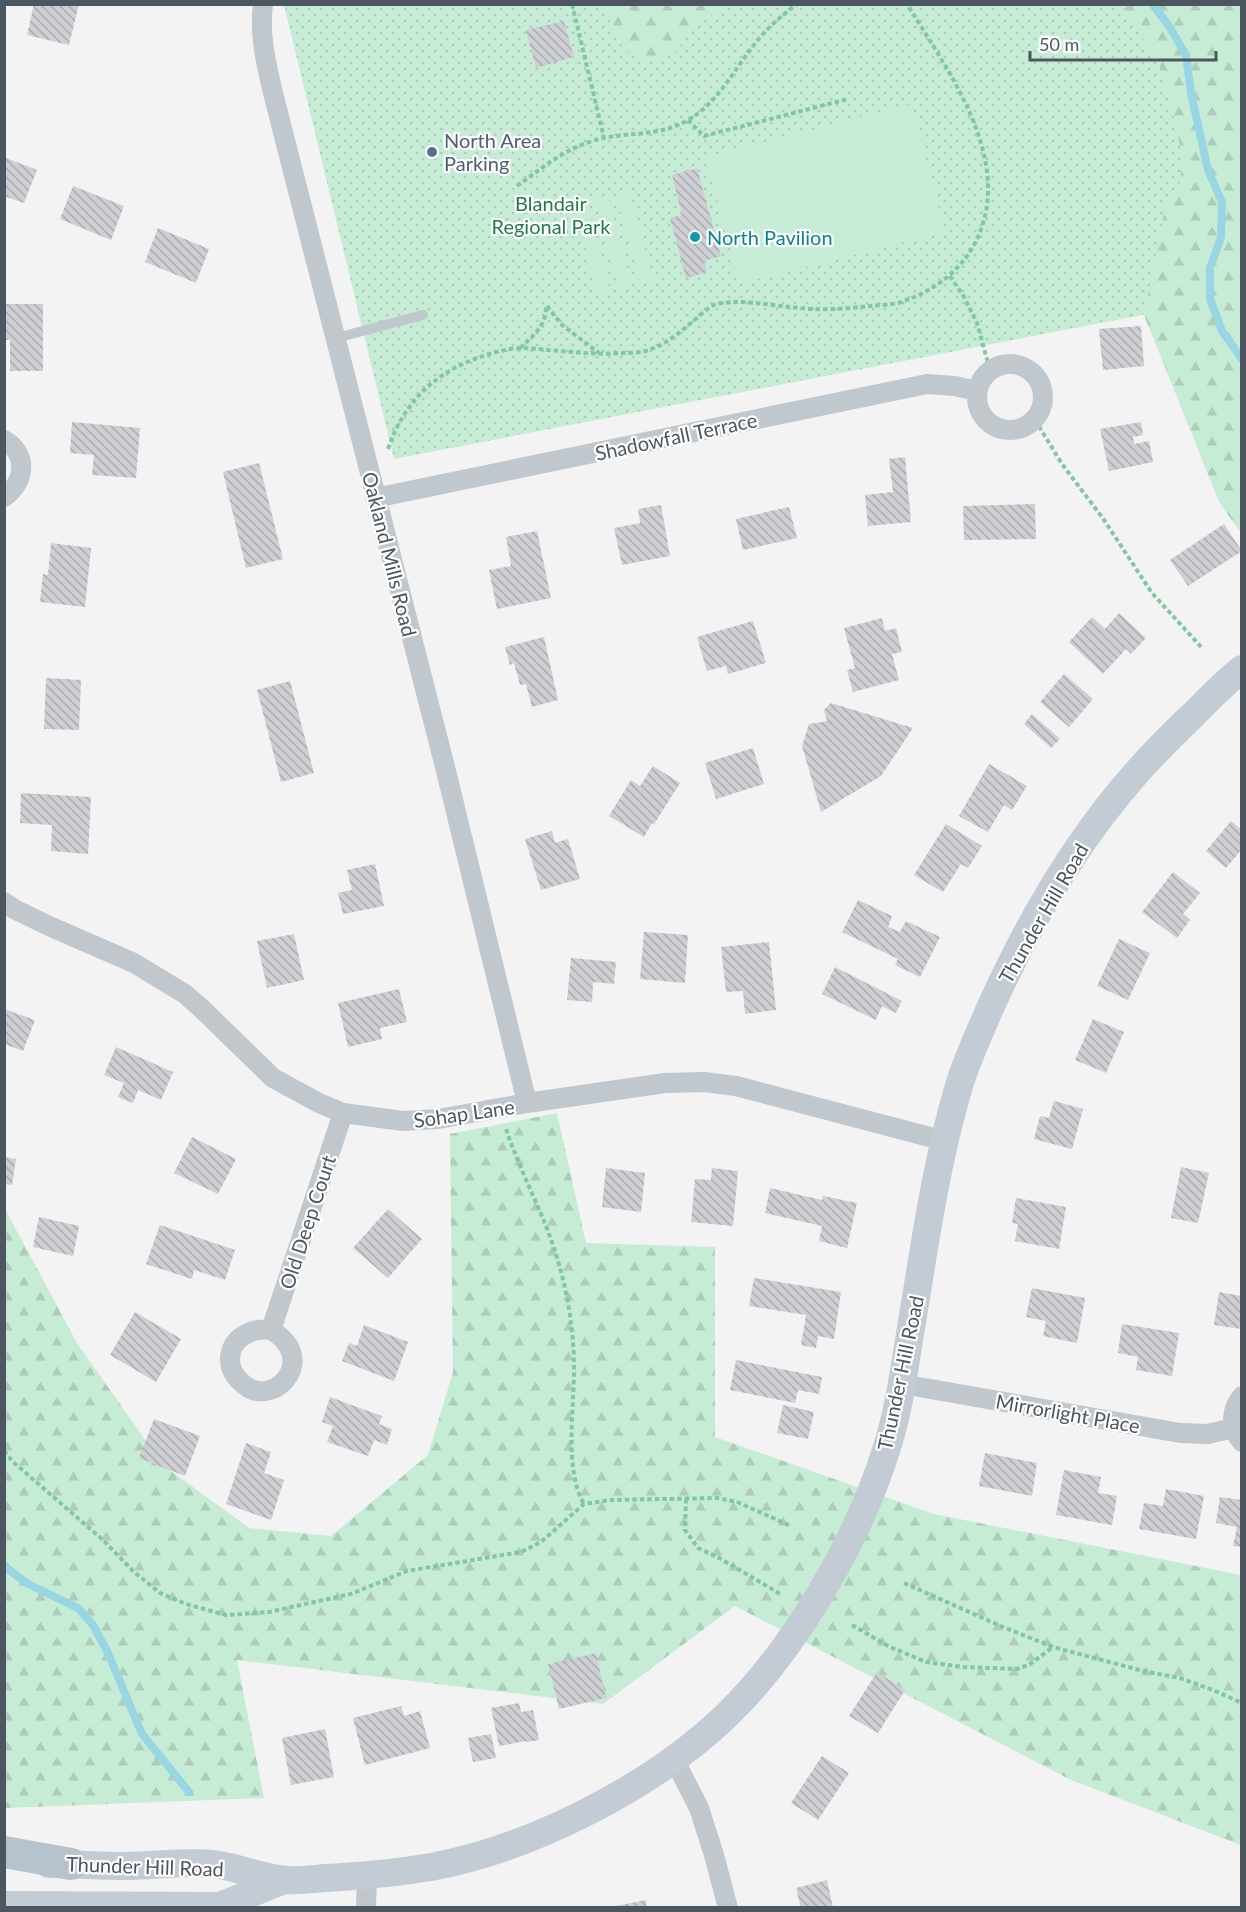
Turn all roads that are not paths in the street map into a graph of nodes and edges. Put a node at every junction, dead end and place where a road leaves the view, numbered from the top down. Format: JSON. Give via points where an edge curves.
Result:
{"nodes":[{"id":1,"x":263,"y":4,"type":"edge"},
{"id":2,"x":423,"y":315,"type":"dead end"},
{"id":3,"x":336,"y":338,"type":"junction"},
{"id":4,"x":977,"y":391,"type":"junction"},
{"id":5,"x":4,"y":440,"type":"edge"},
{"id":6,"x":4,"y":496,"type":"edge"},
{"id":7,"x":375,"y":498,"type":"junction"},
{"id":8,"x":1242,"y":669,"type":"edge"},
{"id":9,"x":4,"y":902,"type":"edge"},
{"id":10,"x":527,"y":1103,"type":"junction"},
{"id":11,"x":343,"y":1113,"type":"junction"},
{"id":12,"x":945,"y":1141,"type":"junction"},
{"id":13,"x":271,"y":1330,"type":"dead end"},
{"id":14,"x":902,"y":1384,"type":"junction"},
{"id":15,"x":1242,"y":1396,"type":"edge"},
{"id":16,"x":1237,"y":1435,"type":"edge"},
{"id":17,"x":674,"y":1759,"type":"junction"},
{"id":18,"x":4,"y":1852,"type":"edge"},
{"id":19,"x":4,"y":1863,"type":"edge"},
{"id":20,"x":71,"y":1864,"type":"junction"},
{"id":21,"x":367,"y":1876,"type":"junction"},
{"id":22,"x":284,"y":1880,"type":"junction"},
{"id":23,"x":4,"y":1905,"type":"edge"},
{"id":24,"x":366,"y":1908,"type":"edge"},
{"id":25,"x":728,"y":1908,"type":"edge"}],
"edges":[{"from":1,"to":3,"type":"street","name":"Oakland Mills Road","via":[[263,50]]},
{"from":2,"to":3,"type":"lane"},
{"from":3,"to":7,"type":"street","name":"Oakland Mills Road"},
{"from":4,"to":4,"type":"street","via":[[990,370],[1014,363],[1026,367],[1042,386],[1042,410],[1025,428],[1001,429],[982,414]]},
{"from":4,"to":7,"type":"street","name":"Shadowfall Terrace","via":[[927,384]]},
{"from":5,"to":6,"type":"street","via":[[18,452],[22,468],[20,481]]},
{"from":7,"to":10,"type":"street","name":"Oakland Mills Road"},
{"from":8,"to":12,"type":"street","name":"Thunder Hill Road","via":[[1137,772],[1064,870],[981,1028],[960,1082]]},
{"from":9,"to":11,"type":"street","name":"Sohap Lane","via":[[134,963],[185,994],[273,1078]]},
{"from":10,"to":11,"type":"street","name":"Sohap Lane","via":[[438,1119],[403,1121]]},
{"from":10,"to":12,"type":"street","name":"Sohap Lane","via":[[665,1083],[704,1082],[736,1086]]},
{"from":11,"to":13,"type":"street","name":"Old Deep Court"},
{"from":12,"to":14,"type":"street","name":"Thunder Hill Road"},
{"from":14,"to":16,"type":"street","name":"Mirrorlight Place","via":[[1180,1433]]},
{"from":14,"to":17,"type":"street","name":"Thunder Hill Road","via":[[888,1445],[839,1561],[793,1635],[759,1679],[735,1706]]},
{"from":15,"to":16,"type":"street","name":"Mirrorlight Place","via":[[1232,1417]]},
{"from":17,"to":21,"type":"street","name":"Thunder Hill Road","via":[[615,1798],[492,1852],[433,1867]]},
{"from":17,"to":25,"type":"street","via":[[699,1808]]},
{"from":18,"to":20,"type":"main road"},
{"from":19,"to":20,"type":"street","name":"Thunder Hill Road"},
{"from":20,"to":22,"type":"street","name":"Thunder Hill Road","via":[[212,1864]]},
{"from":21,"to":22,"type":"street","name":"Thunder Hill Road"},
{"from":21,"to":24,"type":"street"},
{"from":22,"to":23,"type":"street","name":"Thunder Hill Road","via":[[220,1906]]}]}
